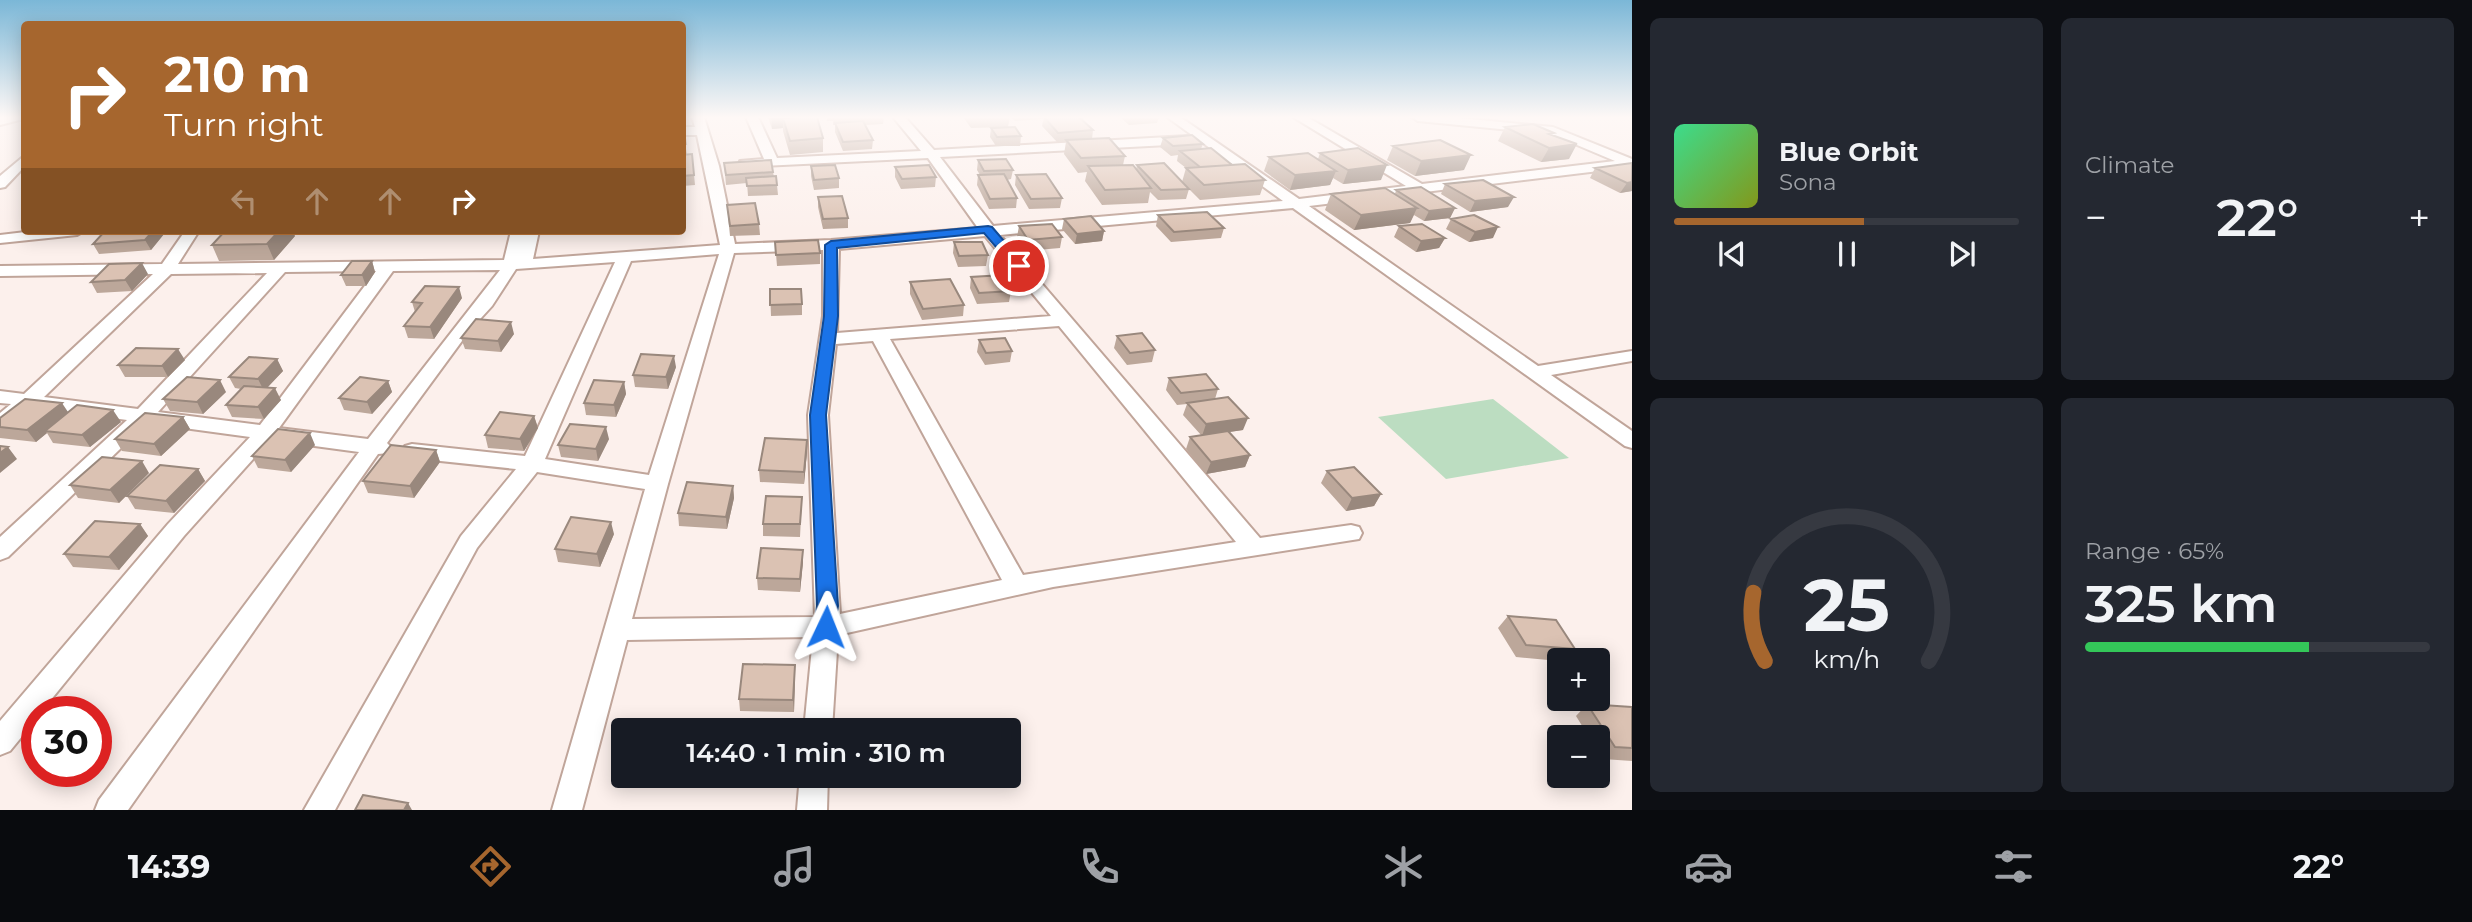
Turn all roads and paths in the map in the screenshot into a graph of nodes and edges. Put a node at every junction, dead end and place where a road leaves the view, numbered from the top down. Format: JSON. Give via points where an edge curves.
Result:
{"nodes":[{"id":1,"x":716,"y":155,"type":"edge"},
{"id":2,"x":769,"y":155,"type":"edge"},
{"id":3,"x":932,"y":155,"type":"junction"},
{"id":4,"x":935,"y":155,"type":"edge"},
{"id":5,"x":1227,"y":155,"type":"edge"},
{"id":6,"x":1362,"y":155,"type":"edge"},
{"id":7,"x":1611,"y":155,"type":"edge"},
{"id":8,"x":772,"y":162,"type":"junction"},
{"id":9,"x":21,"y":163,"type":"edge"},
{"id":10,"x":1631,"y":163,"type":"edge"},
{"id":11,"x":724,"y":165,"type":"junction"},
{"id":12,"x":0,"y":184,"type":"edge"},
{"id":13,"x":1418,"y":188,"type":"junction"},
{"id":14,"x":1295,"y":204,"type":"junction"},
{"id":15,"x":988,"y":229,"type":"junction"},
{"id":16,"x":38,"y":235,"type":"edge"},
{"id":17,"x":189,"y":235,"type":"edge"},
{"id":18,"x":518,"y":235,"type":"edge"},
{"id":19,"x":530,"y":235,"type":"edge"},
{"id":20,"x":0,"y":239,"type":"edge"},
{"id":21,"x":831,"y":245,"type":"junction"},
{"id":22,"x":727,"y":249,"type":"junction"},
{"id":23,"x":625,"y":257,"type":"junction"},
{"id":24,"x":518,"y":265,"type":"junction"},
{"id":25,"x":281,"y":267,"type":"junction"},
{"id":26,"x":387,"y":268,"type":"junction"},
{"id":27,"x":167,"y":270,"type":"junction"},
{"id":28,"x":4,"y":274,"type":"edge"},
{"id":29,"x":1066,"y":320,"type":"junction"},
{"id":30,"x":879,"y":335,"type":"junction"},
{"id":31,"x":828,"y":339,"type":"junction"},
{"id":32,"x":1632,"y":356,"type":"edge"},
{"id":33,"x":1536,"y":372,"type":"junction"},
{"id":34,"x":0,"y":397,"type":"edge"},
{"id":35,"x":28,"y":401,"type":"junction"},
{"id":36,"x":143,"y":416,"type":"junction"},
{"id":37,"x":0,"y":423,"type":"edge"},
{"id":38,"x":265,"y":433,"type":"junction"},
{"id":39,"x":1632,"y":441,"type":"edge"},
{"id":40,"x":373,"y":447,"type":"junction"},
{"id":41,"x":532,"y":464,"type":"junction"},
{"id":42,"x":657,"y":484,"type":"junction"},
{"id":43,"x":1352,"y":533,"type":"dead end"},
{"id":44,"x":1254,"y":548,"type":"junction"},
{"id":45,"x":0,"y":551,"type":"edge"},
{"id":46,"x":1017,"y":586,"type":"junction"},
{"id":47,"x":826,"y":627,"type":"junction"},
{"id":48,"x":617,"y":629,"type":"junction"},
{"id":49,"x":819,"y":718,"type":"edge"},
{"id":50,"x":0,"y":742,"type":"edge"},
{"id":51,"x":813,"y":788,"type":"edge"},
{"id":52,"x":110,"y":810,"type":"edge"},
{"id":53,"x":319,"y":810,"type":"edge"},
{"id":54,"x":567,"y":810,"type":"edge"},
{"id":55,"x":812,"y":810,"type":"edge"}],
"edges":[{"from":1,"to":11,"type":"street"},
{"from":2,"to":8,"type":"street"},
{"from":3,"to":4,"type":"street"},
{"from":3,"to":8,"type":"street"},
{"from":3,"to":15,"type":"street"},
{"from":5,"to":14,"type":"street"},
{"from":6,"to":13,"type":"street"},
{"from":7,"to":10,"type":"street"},
{"from":8,"to":11,"type":"street"},
{"from":9,"to":12,"type":"street"},
{"from":10,"to":13,"type":"street"},
{"from":11,"to":22,"type":"street"},
{"from":13,"to":14,"type":"street"},
{"from":14,"to":15,"type":"street"},
{"from":14,"to":33,"type":"street"},
{"from":15,"to":21,"type":"street"},
{"from":15,"to":29,"type":"street"},
{"from":16,"to":20,"type":"street"},
{"from":17,"to":27,"type":"street"},
{"from":18,"to":24,"type":"street"},
{"from":19,"to":24,"type":"street"},
{"from":21,"to":22,"type":"street"},
{"from":21,"to":31,"type":"street"},
{"from":22,"to":23,"type":"street"},
{"from":22,"to":42,"type":"street"},
{"from":23,"to":24,"type":"street"},
{"from":23,"to":41,"type":"street"},
{"from":24,"to":26,"type":"street"},
{"from":24,"to":40,"type":"street","via":[[464,326]]},
{"from":25,"to":26,"type":"street"},
{"from":25,"to":27,"type":"street"},
{"from":25,"to":36,"type":"street"},
{"from":26,"to":38,"type":"street"},
{"from":27,"to":28,"type":"street"},
{"from":27,"to":35,"type":"street"},
{"from":29,"to":30,"type":"street"},
{"from":29,"to":44,"type":"street"},
{"from":30,"to":31,"type":"street"},
{"from":30,"to":46,"type":"street"},
{"from":31,"to":47,"type":"street","via":[[818,415]]},
{"from":32,"to":33,"type":"street"},
{"from":33,"to":39,"type":"street"},
{"from":34,"to":35,"type":"street"},
{"from":35,"to":36,"type":"street"},
{"from":35,"to":37,"type":"street"},
{"from":36,"to":38,"type":"street"},
{"from":36,"to":45,"type":"street"},
{"from":38,"to":40,"type":"street"},
{"from":38,"to":50,"type":"street","via":[[176,530]]},
{"from":40,"to":41,"type":"street"},
{"from":40,"to":52,"type":"street"},
{"from":41,"to":42,"type":"street"},
{"from":41,"to":53,"type":"street","via":[[469,542]]},
{"from":42,"to":48,"type":"street"},
{"from":43,"to":44,"type":"street"},
{"from":44,"to":46,"type":"street"},
{"from":46,"to":47,"type":"street"},
{"from":47,"to":48,"type":"street"},
{"from":47,"to":49,"type":"street"},
{"from":48,"to":54,"type":"street"},
{"from":51,"to":55,"type":"street"}]}
